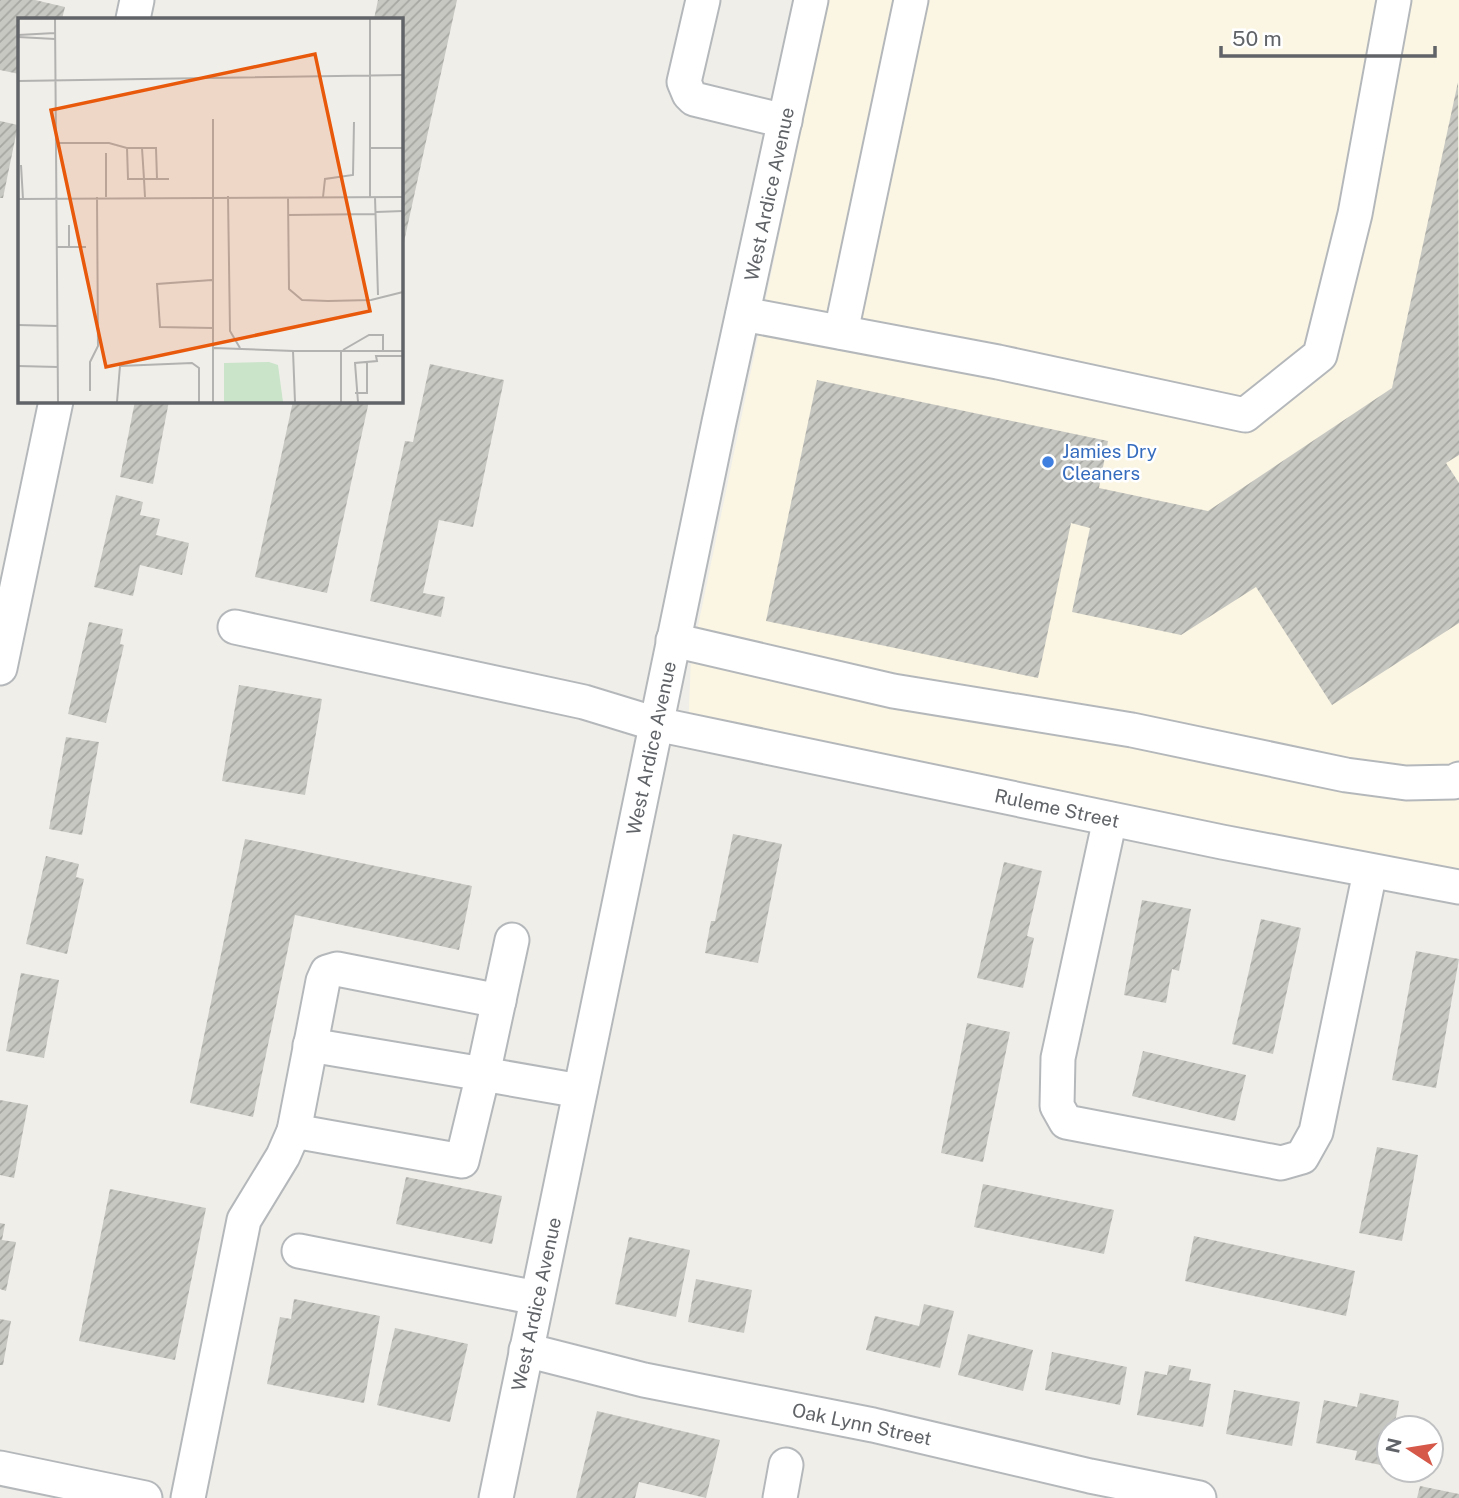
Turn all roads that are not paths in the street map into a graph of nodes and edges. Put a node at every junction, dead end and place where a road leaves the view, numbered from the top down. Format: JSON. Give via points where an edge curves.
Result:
{"nodes":[{"id":1,"x":137,"y":0,"type":"edge"},
{"id":2,"x":703,"y":0,"type":"edge"},
{"id":3,"x":811,"y":0,"type":"edge"},
{"id":4,"x":911,"y":0,"type":"edge"},
{"id":5,"x":1394,"y":0,"type":"edge"},
{"id":6,"x":133,"y":18,"type":"edge"},
{"id":7,"x":785,"y":121,"type":"junction"},
{"id":8,"x":743,"y":314,"type":"junction"},
{"id":9,"x":841,"y":332,"type":"junction"},
{"id":10,"x":56,"y":402,"type":"edge"},
{"id":11,"x":235,"y":627,"type":"dead end"},
{"id":12,"x":673,"y":640,"type":"junction"},
{"id":13,"x":0,"y":668,"type":"edge"},
{"id":14,"x":656,"y":723,"type":"junction"},
{"id":15,"x":1459,"y":779,"type":"edge"},
{"id":16,"x":1110,"y":819,"type":"junction"},
{"id":17,"x":1370,"y":872,"type":"junction"},
{"id":18,"x":1459,"y":887,"type":"edge"},
{"id":19,"x":512,"y":940,"type":"dead end"},
{"id":20,"x":499,"y":1001,"type":"junction"},
{"id":21,"x":310,"y":1045,"type":"junction"},
{"id":22,"x":483,"y":1074,"type":"junction"},
{"id":23,"x":580,"y":1091,"type":"junction"},
{"id":24,"x":294,"y":1131,"type":"junction"},
{"id":25,"x":299,"y":1251,"type":"dead end"},
{"id":26,"x":537,"y":1298,"type":"junction"},
{"id":27,"x":526,"y":1350,"type":"junction"},
{"id":28,"x":786,"y":1465,"type":"dead end"},
{"id":29,"x":0,"y":1468,"type":"edge"},
{"id":30,"x":145,"y":1498,"type":"edge"},
{"id":31,"x":188,"y":1498,"type":"edge"},
{"id":32,"x":496,"y":1498,"type":"edge"},
{"id":33,"x":780,"y":1498,"type":"edge"},
{"id":34,"x":1199,"y":1498,"type":"edge"}],
"edges":[{"from":1,"to":6,"type":"street"},
{"from":2,"to":7,"type":"street","via":[[684,82],[689,94]]},
{"from":3,"to":7,"type":"street","name":"West Ardice Avenue"},
{"from":4,"to":9,"type":"street"},
{"from":5,"to":9,"type":"street","via":[[1354,214],[1320,355],[1245,415]]},
{"from":7,"to":8,"type":"street","name":"West Ardice Avenue"},
{"from":8,"to":9,"type":"street"},
{"from":8,"to":12,"type":"street","name":"West Ardice Avenue"},
{"from":10,"to":13,"type":"street"},
{"from":11,"to":14,"type":"street","name":"Ruleme Street","via":[[584,702]]},
{"from":12,"to":14,"type":"street","name":"West Ardice Avenue"},
{"from":12,"to":15,"type":"street","via":[[893,691],[1132,730],[1346,775],[1406,783]]},
{"from":14,"to":16,"type":"street","name":"Ruleme Street"},
{"from":14,"to":23,"type":"street","name":"West Ardice Avenue"},
{"from":16,"to":17,"type":"street","name":"Ruleme Street"},
{"from":16,"to":17,"type":"street","via":[[1058,1058],[1057,1105],[1066,1122],[1281,1163],[1302,1157],[1317,1132]]},
{"from":17,"to":18,"type":"street","name":"Ruleme Street"},
{"from":19,"to":20,"type":"street"},
{"from":20,"to":21,"type":"street","via":[[337,970],[327,972]]},
{"from":20,"to":22,"type":"street"},
{"from":21,"to":22,"type":"street"},
{"from":21,"to":24,"type":"street"},
{"from":22,"to":23,"type":"street"},
{"from":22,"to":24,"type":"street","via":[[462,1161]]},
{"from":23,"to":26,"type":"street","name":"West Ardice Avenue"},
{"from":24,"to":31,"type":"street","via":[[244,1220]]},
{"from":25,"to":26,"type":"street"},
{"from":26,"to":27,"type":"street","name":"West Ardice Avenue"},
{"from":27,"to":32,"type":"street","name":"West Ardice Avenue"},
{"from":27,"to":34,"type":"street","name":"Oak Lynn Street","via":[[644,1380]]},
{"from":28,"to":33,"type":"street"},
{"from":29,"to":30,"type":"street"}]}
